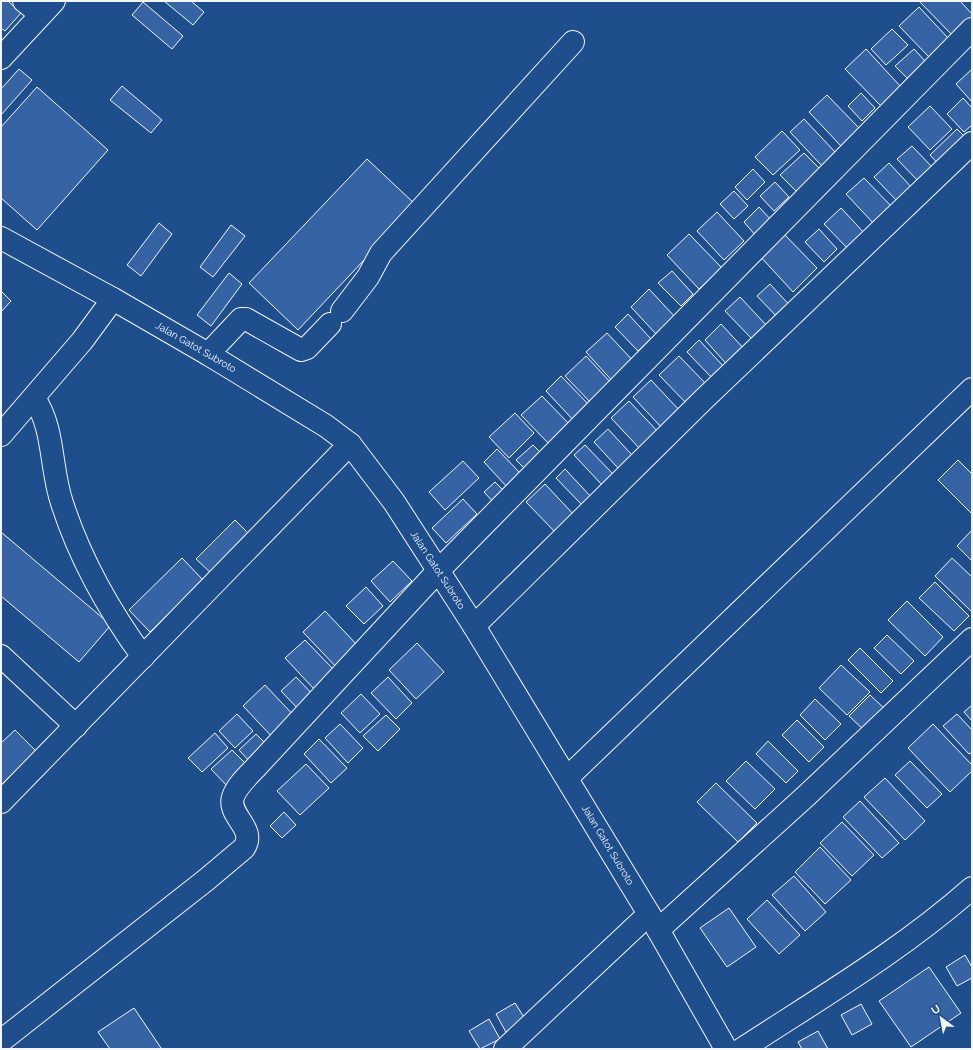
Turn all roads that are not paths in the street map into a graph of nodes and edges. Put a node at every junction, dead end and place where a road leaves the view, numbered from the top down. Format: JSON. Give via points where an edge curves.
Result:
{"nodes":[{"id":1,"x":24,"y":1,"type":"edge"},
{"id":2,"x":47,"y":8,"type":"edge"},
{"id":3,"x":972,"y":29,"type":"edge"},
{"id":4,"x":573,"y":42,"type":"dead end"},
{"id":5,"x":1,"y":58,"type":"edge"},
{"id":6,"x":972,"y":143,"type":"edge"},
{"id":7,"x":1,"y":238,"type":"edge"},
{"id":8,"x":113,"y":299,"type":"junction"},
{"id":9,"x":208,"y":354,"type":"junction"},
{"id":10,"x":972,"y":389,"type":"edge"},
{"id":11,"x":34,"y":398,"type":"junction"},
{"id":12,"x":1,"y":435,"type":"edge"},
{"id":13,"x":350,"y":444,"type":"junction"},
{"id":14,"x":438,"y":571,"type":"junction"},
{"id":15,"x":474,"y":626,"type":"junction"},
{"id":16,"x":972,"y":639,"type":"edge"},
{"id":17,"x":1,"y":656,"type":"edge"},
{"id":18,"x":143,"y":657,"type":"junction"},
{"id":19,"x":76,"y":726,"type":"junction"},
{"id":20,"x":568,"y":778,"type":"junction"},
{"id":21,"x":1,"y":802,"type":"edge"},
{"id":22,"x":972,"y":888,"type":"edge"},
{"id":23,"x":654,"y":922,"type":"junction"},
{"id":24,"x":1,"y":1041,"type":"edge"},
{"id":25,"x":505,"y":1049,"type":"edge"},
{"id":26,"x":726,"y":1049,"type":"edge"},
{"id":27,"x":742,"y":1049,"type":"edge"}],
"edges":[{"from":1,"to":2,"type":"street"},
{"from":2,"to":5,"type":"street"},
{"from":3,"to":14,"type":"street"},
{"from":4,"to":9,"type":"street","via":[[381,253],[368,277],[336,318],[307,348],[301,350],[246,319],[241,319]]},
{"from":6,"to":15,"type":"street","via":[[704,399]]},
{"from":7,"to":8,"type":"street","name":"Jalan Gatot Subroto"},
{"from":8,"to":9,"type":"street","name":"Jalan Gatot Subroto"},
{"from":8,"to":11,"type":"street"},
{"from":9,"to":13,"type":"street","name":"Jalan Gatot Subroto","via":[[326,426]]},
{"from":10,"to":20,"type":"street"},
{"from":11,"to":12,"type":"street"},
{"from":11,"to":18,"type":"street","via":[[42,410],[47,425],[61,502],[83,561],[118,623]]},
{"from":13,"to":14,"type":"street","name":"Jalan Gatot Subroto","via":[[394,502]]},
{"from":13,"to":18,"type":"street"},
{"from":14,"to":15,"type":"street","name":"Jalan Gatot Subroto"},
{"from":14,"to":24,"type":"street","via":[[236,790],[232,804],[248,832],[248,841],[244,848]]},
{"from":15,"to":20,"type":"street","name":"Jalan Gatot Subroto"},
{"from":16,"to":23,"type":"street","via":[[806,796]]},
{"from":17,"to":19,"type":"street"},
{"from":18,"to":19,"type":"street"},
{"from":19,"to":21,"type":"street"},
{"from":20,"to":23,"type":"street","name":"Jalan Gatot Subroto"},
{"from":22,"to":27,"type":"street","via":[[908,940]]},
{"from":23,"to":25,"type":"street"},
{"from":23,"to":26,"type":"street","name":"Jalan Gatot Subroto"}]}
